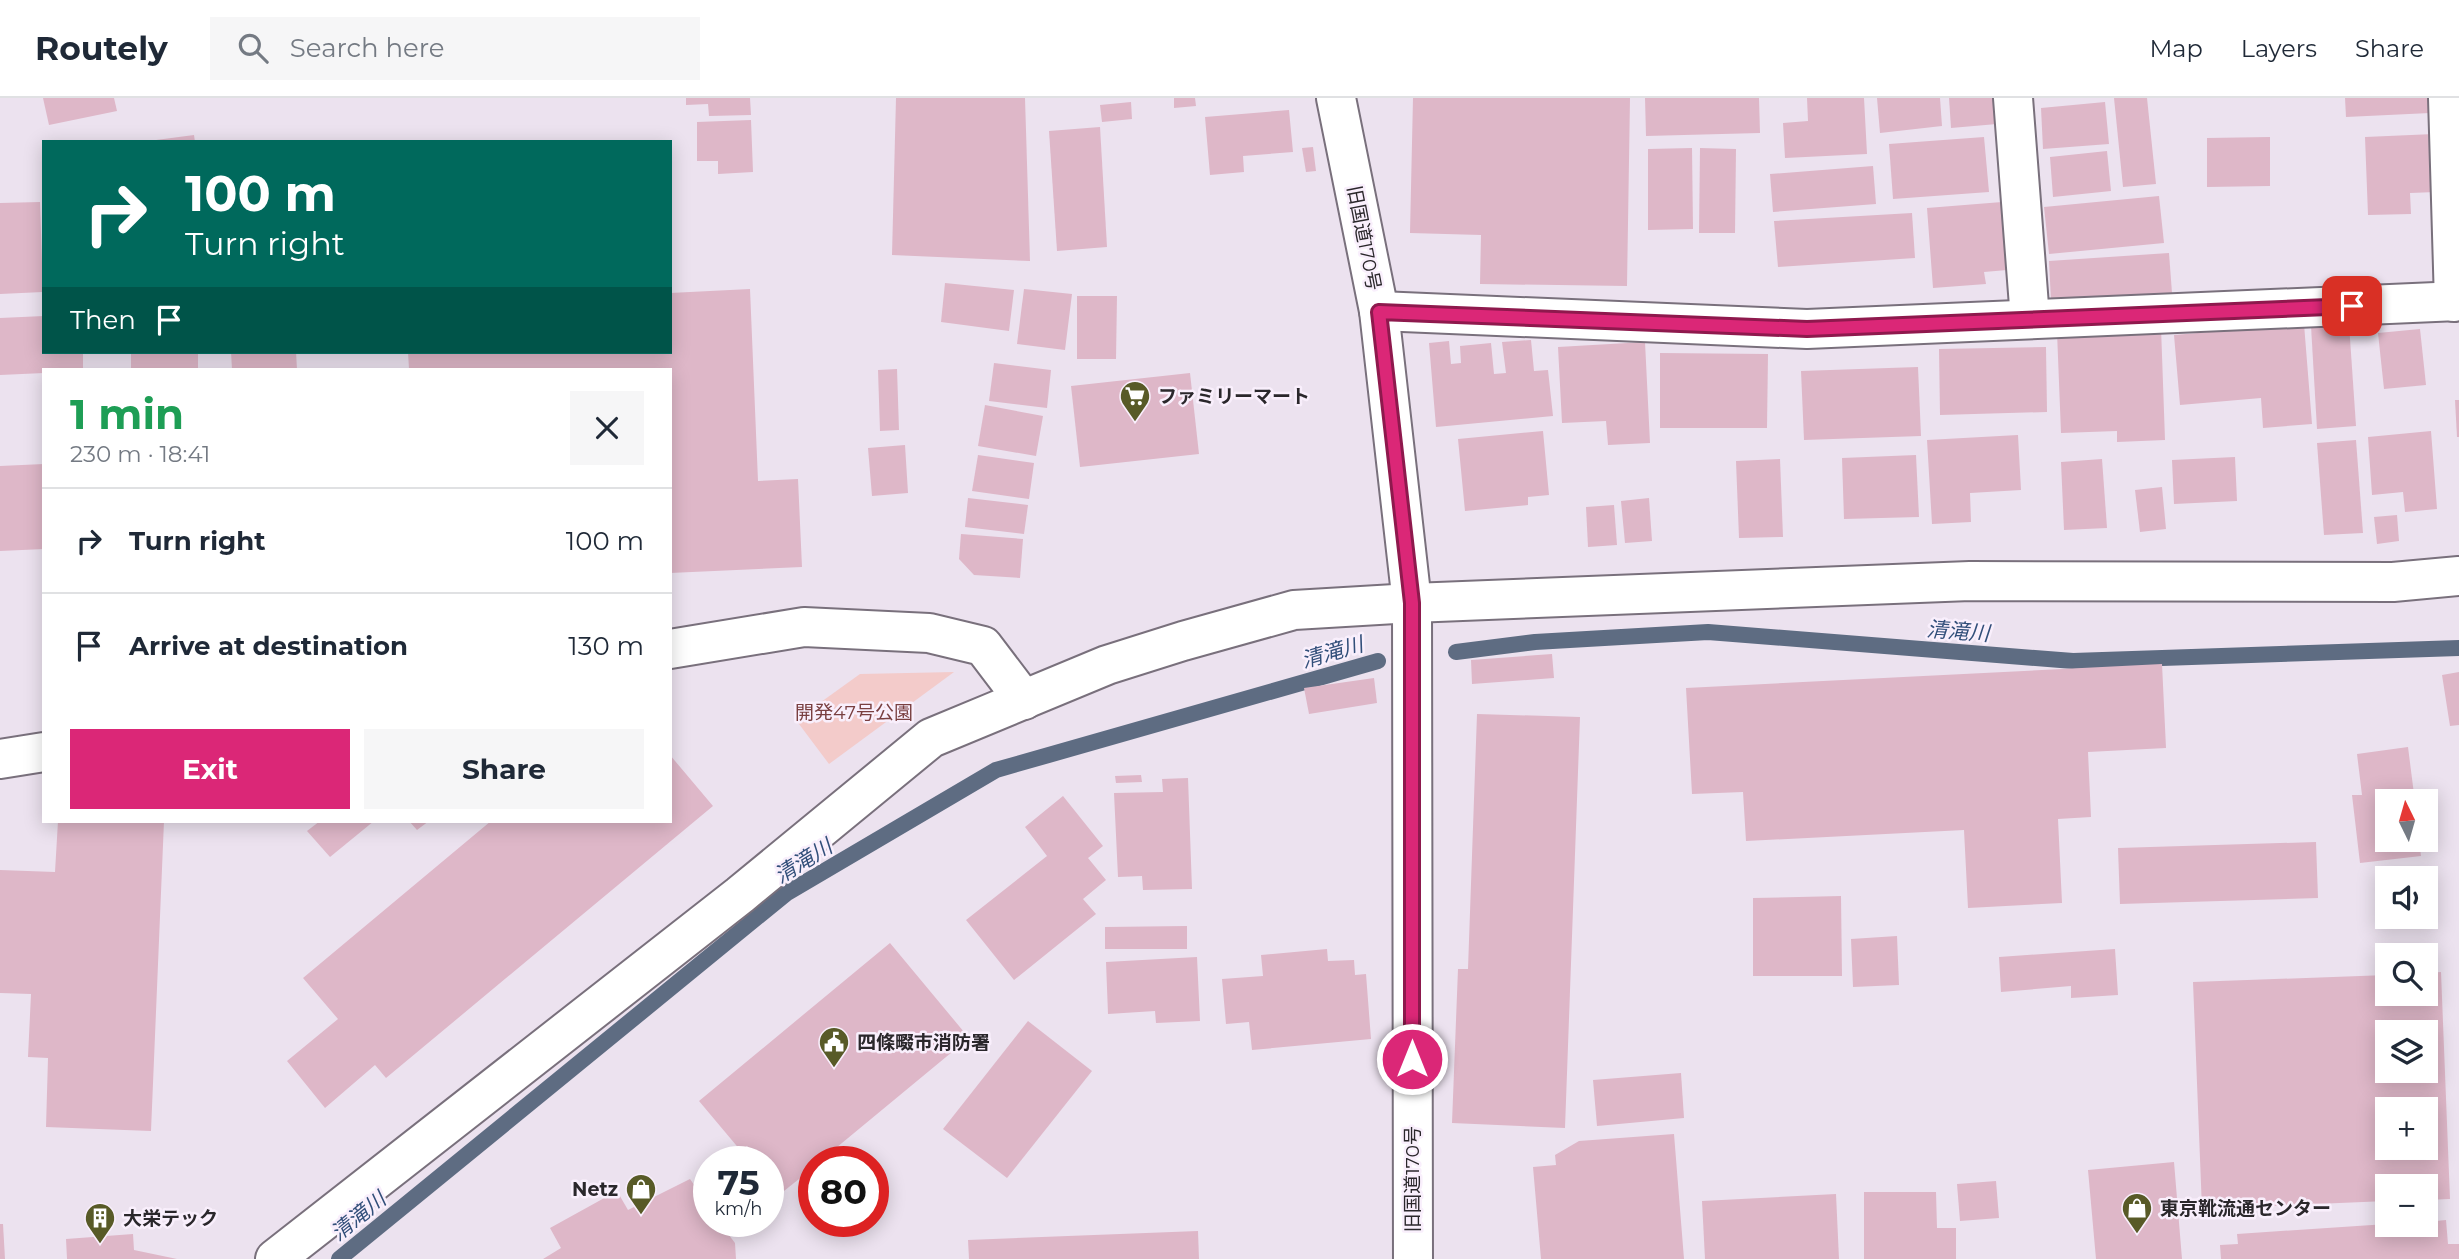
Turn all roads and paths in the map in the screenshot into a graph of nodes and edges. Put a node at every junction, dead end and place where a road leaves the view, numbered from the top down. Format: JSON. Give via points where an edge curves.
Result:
{"nodes":[{"id":1,"x":1336,"y":98,"type":"edge"},
{"id":2,"x":2013,"y":98,"type":"edge"},
{"id":3,"x":2448,"y":98,"type":"edge"},
{"id":4,"x":2456,"y":302,"type":"edge"},
{"id":5,"x":1379,"y":312,"type":"junction"},
{"id":6,"x":2030,"y":319,"type":"junction"},
{"id":7,"x":2459,"y":576,"type":"edge"},
{"id":8,"x":1412,"y":603,"type":"junction"},
{"id":9,"x":672,"y":649,"type":"edge"},
{"id":10,"x":1024,"y":699,"type":"junction"},
{"id":11,"x":42,"y":752,"type":"edge"},
{"id":12,"x":0,"y":759,"type":"edge"},
{"id":13,"x":275,"y":1259,"type":"edge"},
{"id":14,"x":1413,"y":1259,"type":"edge"}],
"edges":[{"from":1,"to":5,"type":"main road","name":"旧国道170号"},
{"from":2,"to":6,"type":"main road"},
{"from":3,"to":4,"type":"main road"},
{"from":4,"to":6,"type":"main road"},
{"from":5,"to":6,"type":"main road","via":[[1807,329]]},
{"from":5,"to":8,"type":"main road","name":"旧国道170号"},
{"from":7,"to":8,"type":"main road","via":[[2393,582],[1970,581]]},
{"from":8,"to":10,"type":"main road","via":[[1294,610],[1107,665]]},
{"from":8,"to":14,"type":"main road","name":"旧国道170号"},
{"from":9,"to":10,"type":"main road","via":[[804,627],[929,633],[983,646]]},
{"from":10,"to":13,"type":"main road","via":[[930,738],[740,895]]},
{"from":11,"to":12,"type":"main road"}]}
